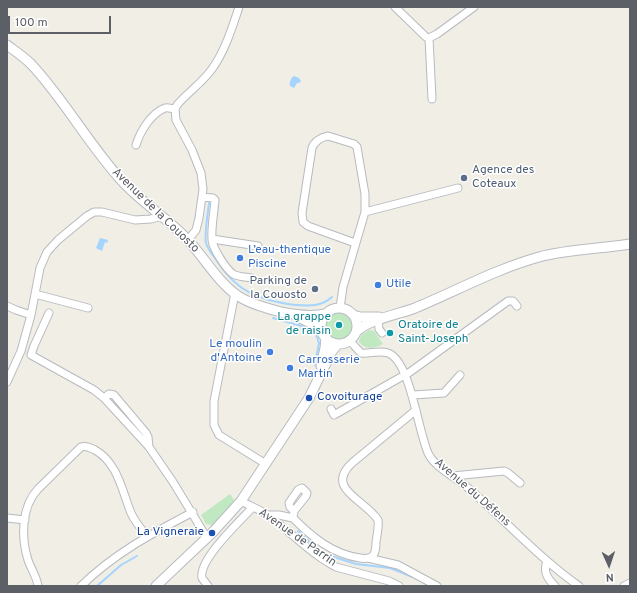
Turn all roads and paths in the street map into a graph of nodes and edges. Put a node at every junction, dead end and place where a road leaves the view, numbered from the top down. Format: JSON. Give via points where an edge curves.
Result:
{"nodes":[{"id":1,"x":239,"y":7,"type":"edge"},
{"id":2,"x":395,"y":7,"type":"edge"},
{"id":3,"x":474,"y":7,"type":"edge"},
{"id":4,"x":429,"y":38,"type":"junction"},
{"id":5,"x":7,"y":45,"type":"edge"},
{"id":6,"x":432,"y":99,"type":"dead end"},
{"id":7,"x":175,"y":109,"type":"junction"},
{"id":8,"x":136,"y":145,"type":"dead end"},
{"id":9,"x":458,"y":188,"type":"dead end"},
{"id":10,"x":202,"y":197,"type":"junction"},
{"id":11,"x":365,"y":212,"type":"junction"},
{"id":12,"x":162,"y":216,"type":"junction"},
{"id":13,"x":212,"y":239,"type":"junction"},
{"id":14,"x":188,"y":240,"type":"junction"},
{"id":15,"x":355,"y":243,"type":"junction"},
{"id":16,"x":630,"y":244,"type":"edge"},
{"id":17,"x":258,"y":246,"type":"dead end"},
{"id":18,"x":252,"y":278,"type":"dead end"},
{"id":19,"x":35,"y":294,"type":"junction"},
{"id":20,"x":235,"y":294,"type":"junction"},
{"id":21,"x":7,"y":306,"type":"edge"},
{"id":22,"x":517,"y":306,"type":"dead end"},
{"id":23,"x":88,"y":308,"type":"dead end"},
{"id":24,"x":340,"y":308,"type":"junction"},
{"id":25,"x":49,"y":313,"type":"dead end"},
{"id":26,"x":291,"y":314,"type":"junction"},
{"id":27,"x":326,"y":314,"type":"junction"},
{"id":28,"x":31,"y":315,"type":"junction"},
{"id":29,"x":353,"y":315,"type":"junction"},
{"id":30,"x":378,"y":319,"type":"junction"},
{"id":31,"x":321,"y":328,"type":"junction"},
{"id":32,"x":356,"y":332,"type":"junction"},
{"id":33,"x":382,"y":333,"type":"dead end"},
{"id":34,"x":326,"y":338,"type":"junction"},
{"id":35,"x":349,"y":340,"type":"junction"},
{"id":36,"x":338,"y":344,"type":"junction"},
{"id":37,"x":405,"y":375,"type":"junction"},
{"id":38,"x":460,"y":375,"type":"dead end"},
{"id":39,"x":319,"y":377,"type":"junction"},
{"id":40,"x":7,"y":382,"type":"edge"},
{"id":41,"x":413,"y":395,"type":"junction"},
{"id":42,"x":331,"y":409,"type":"dead end"},
{"id":43,"x":416,"y":410,"type":"junction"},
{"id":44,"x":266,"y":464,"type":"junction"},
{"id":45,"x":453,"y":476,"type":"junction"},
{"id":46,"x":520,"y":483,"type":"dead end"},
{"id":47,"x":241,"y":501,"type":"junction"},
{"id":48,"x":253,"y":507,"type":"junction"},
{"id":49,"x":193,"y":512,"type":"junction"},
{"id":50,"x":294,"y":514,"type":"junction"},
{"id":51,"x":268,"y":515,"type":"junction"},
{"id":52,"x":7,"y":518,"type":"edge"},
{"id":53,"x":25,"y":520,"type":"junction"},
{"id":54,"x":147,"y":536,"type":"junction"},
{"id":55,"x":207,"y":538,"type":"junction"},
{"id":56,"x":368,"y":558,"type":"junction"},
{"id":57,"x":547,"y":561,"type":"junction"},
{"id":58,"x":630,"y":583,"type":"edge"},
{"id":59,"x":38,"y":586,"type":"edge"},
{"id":60,"x":81,"y":586,"type":"edge"},
{"id":61,"x":156,"y":586,"type":"edge"},
{"id":62,"x":208,"y":586,"type":"edge"},
{"id":63,"x":399,"y":586,"type":"edge"},
{"id":64,"x":437,"y":586,"type":"edge"},
{"id":65,"x":555,"y":586,"type":"edge"},
{"id":66,"x":579,"y":586,"type":"edge"},
{"id":67,"x":624,"y":586,"type":"edge"}],
"edges":[{"from":1,"to":7,"type":"street","via":[[212,69]]},
{"from":2,"to":4,"type":"street"},
{"from":3,"to":4,"type":"street"},
{"from":4,"to":6,"type":"street"},
{"from":5,"to":12,"type":"main road","name":"Avenue de la Couosto","via":[[30,62],[122,181]]},
{"from":7,"to":8,"type":"street","via":[[164,109],[150,120]]},
{"from":7,"to":10,"type":"street","via":[[176,120],[201,173]]},
{"from":9,"to":11,"type":"street"},
{"from":10,"to":13,"type":"street","via":[[215,200]]},
{"from":10,"to":14,"type":"street","via":[[196,230]]},
{"from":11,"to":15,"type":"street"},
{"from":11,"to":15,"type":"street","via":[[358,148],[354,144],[328,136],[314,143],[303,222]]},
{"from":12,"to":14,"type":"main road","name":"Avenue de la Couosto"},
{"from":12,"to":19,"type":"street","via":[[135,220],[102,212],[91,214],[62,236],[47,252],[40,268]]},
{"from":13,"to":17,"type":"street"},
{"from":13,"to":18,"type":"street","via":[[214,247],[230,271],[237,276]]},
{"from":14,"to":20,"type":"main road","name":"Avenue de la Couosto"},
{"from":15,"to":24,"type":"street"},
{"from":16,"to":30,"type":"main road","via":[[558,253],[526,261],[414,308]]},
{"from":19,"to":23,"type":"street"},
{"from":19,"to":28,"type":"street"},
{"from":20,"to":26,"type":"main road","name":"Avenue de la Couosto","via":[[260,306]]},
{"from":20,"to":44,"type":"street","via":[[214,402],[214,425],[219,435]]},
{"from":21,"to":28,"type":"street"},
{"from":22,"to":37,"type":"street","via":[[508,301]]},
{"from":24,"to":27,"type":"main road"},
{"from":24,"to":29,"type":"main road"},
{"from":25,"to":49,"type":"street","via":[[31,355],[104,398],[149,447]]},
{"from":26,"to":27,"type":"main road","name":"Avenue de la Couosto"},
{"from":26,"to":31,"type":"main road","name":"Avenue de la Couosto"},
{"from":27,"to":31,"type":"main road"},
{"from":28,"to":40,"type":"street","via":[[21,351]]},
{"from":29,"to":30,"type":"main road"},
{"from":29,"to":32,"type":"main road"},
{"from":30,"to":32,"type":"main road"},
{"from":30,"to":33,"type":"street"},
{"from":31,"to":34,"type":"main road"},
{"from":32,"to":35,"type":"main road"},
{"from":34,"to":36,"type":"main road"},
{"from":34,"to":39,"type":"main road"},
{"from":35,"to":36,"type":"main road"},
{"from":35,"to":37,"type":"street","name":"Avenue du Défens","via":[[361,353],[391,354]]},
{"from":36,"to":39,"type":"main road"},
{"from":37,"to":41,"type":"street","name":"Avenue du Défens"},
{"from":37,"to":42,"type":"street","via":[[334,415]]},
{"from":38,"to":41,"type":"street","via":[[444,393]]},
{"from":39,"to":44,"type":"main road","via":[[309,398]]},
{"from":41,"to":43,"type":"street","name":"Avenue du Défens"},
{"from":43,"to":45,"type":"street","name":"Avenue du Défens","via":[[430,456]]},
{"from":43,"to":56,"type":"street","via":[[343,472],[343,486],[374,515],[378,522],[374,553]]},
{"from":44,"to":47,"type":"main road"},
{"from":45,"to":46,"type":"street","via":[[504,471]]},
{"from":45,"to":57,"type":"street","name":"Avenue du Défens"},
{"from":47,"to":48,"type":"street","name":"Avenue de Parrin"},
{"from":47,"to":55,"type":"main road"},
{"from":48,"to":51,"type":"street","name":"Avenue de Parrin"},
{"from":48,"to":62,"type":"street","via":[[220,542],[202,568],[202,578]]},
{"from":49,"to":54,"type":"street"},
{"from":49,"to":55,"type":"street"},
{"from":50,"to":50,"type":"street","via":[[306,496],[302,488],[289,503]]},
{"from":50,"to":51,"type":"street"},
{"from":50,"to":56,"type":"street","via":[[308,532],[326,546],[349,556]]},
{"from":51,"to":63,"type":"street","name":"Avenue de Parrin","via":[[330,564]]},
{"from":52,"to":53,"type":"street"},
{"from":53,"to":54,"type":"street","via":[[33,494],[84,446],[98,452],[110,463],[119,478],[132,514]]},
{"from":53,"to":59,"type":"street","via":[[24,544]]},
{"from":54,"to":60,"type":"street","via":[[100,569]]},
{"from":55,"to":61,"type":"main road"},
{"from":56,"to":64,"type":"street","via":[[398,566]]},
{"from":57,"to":65,"type":"street","via":[[546,573]]},
{"from":57,"to":66,"type":"street","name":"Avenue du Défens"},
{"from":58,"to":67,"type":"street"}]}
